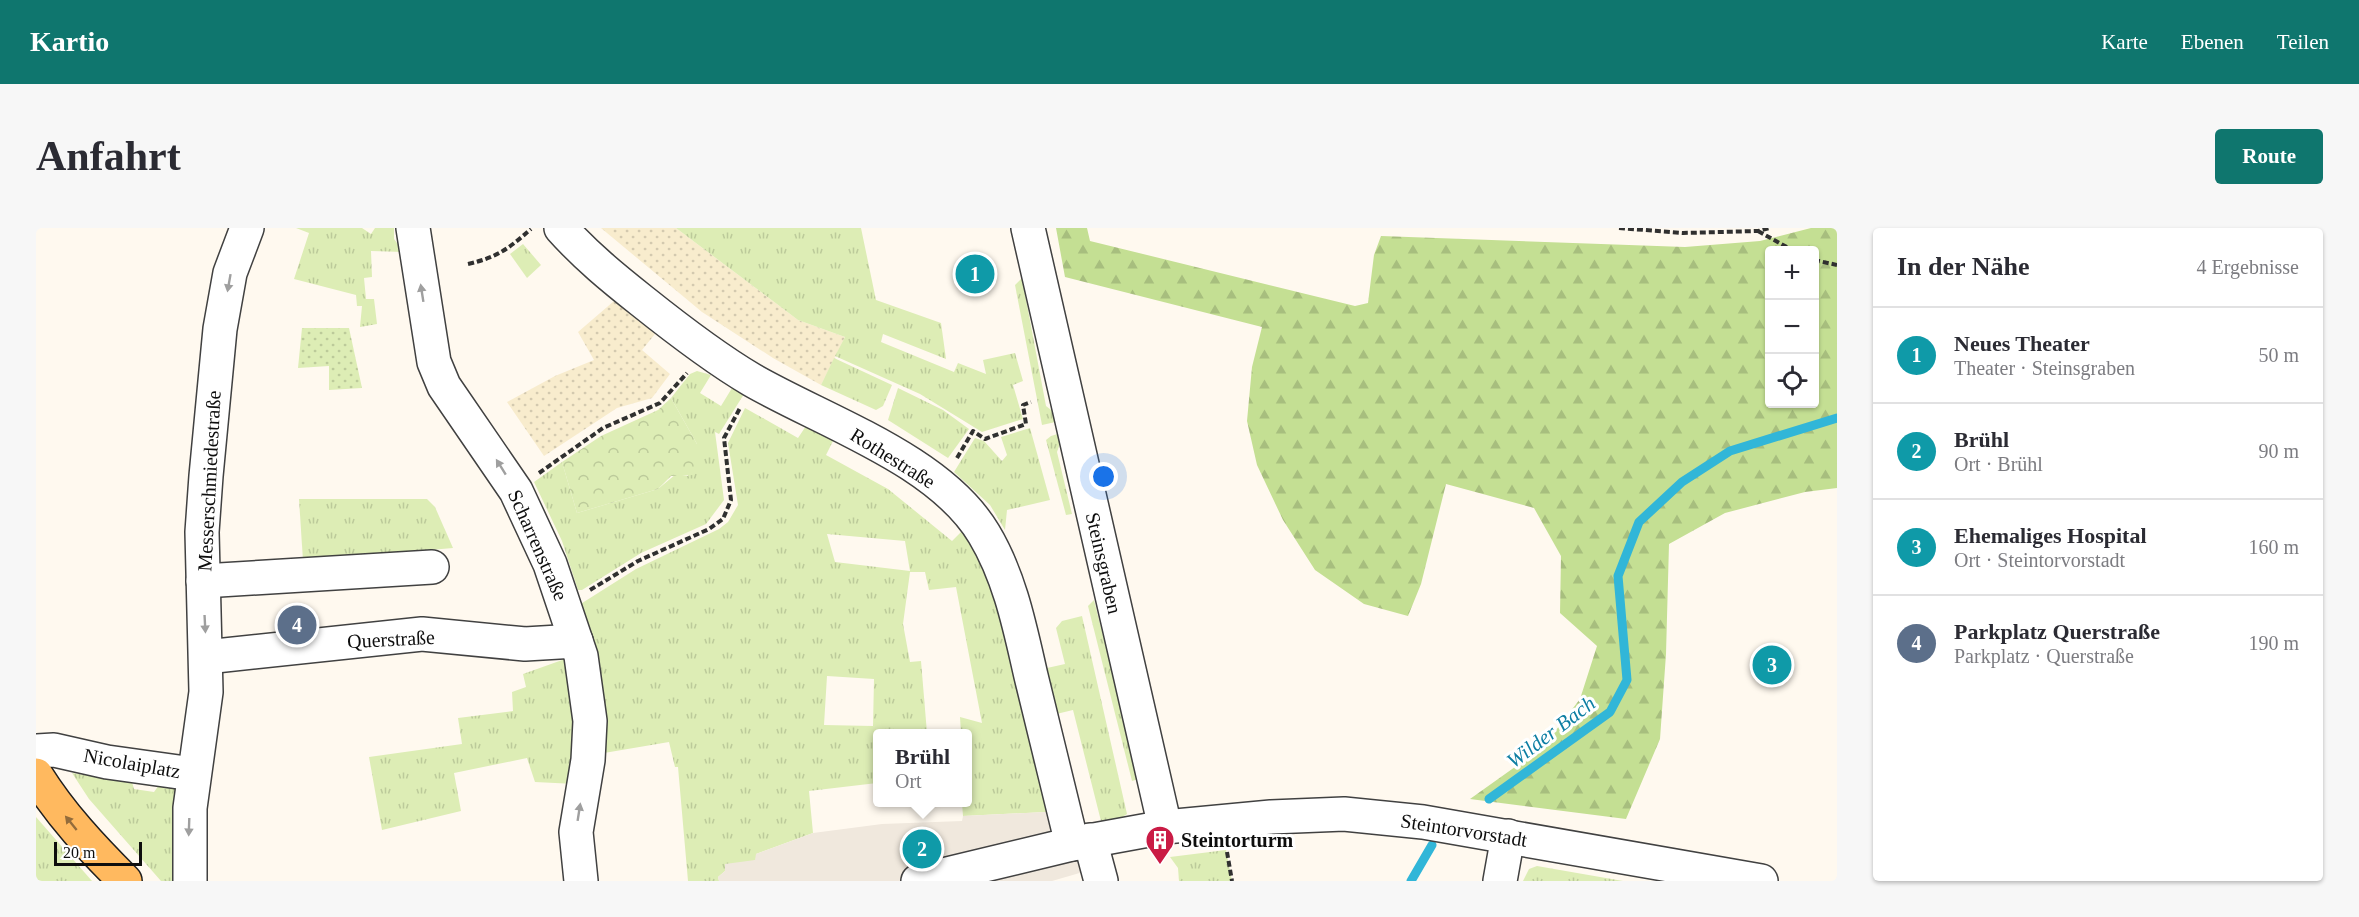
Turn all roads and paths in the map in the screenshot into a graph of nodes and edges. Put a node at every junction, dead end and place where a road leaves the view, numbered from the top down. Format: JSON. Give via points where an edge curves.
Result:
{"nodes":[{"id":1,"x":247,"y":228,"type":"edge"},
{"id":2,"x":533,"y":228,"type":"edge"},
{"id":3,"x":561,"y":228,"type":"edge"},
{"id":4,"x":1028,"y":228,"type":"edge"},
{"id":5,"x":1619,"y":228,"type":"edge"},
{"id":6,"x":1770,"y":228,"type":"edge"},
{"id":7,"x":1758,"y":231,"type":"junction"},
{"id":8,"x":414,"y":234,"type":"edge"},
{"id":9,"x":1785,"y":246,"type":"edge"},
{"id":10,"x":1819,"y":261,"type":"edge"},
{"id":11,"x":468,"y":264,"type":"dead end"},
{"id":12,"x":1837,"y":265,"type":"edge"},
{"id":13,"x":691,"y":369,"type":"dead end"},
{"id":14,"x":744,"y":400,"type":"dead end"},
{"id":15,"x":1031,"y":402,"type":"dead end"},
{"id":16,"x":953,"y":463,"type":"dead end"},
{"id":17,"x":536,"y":476,"type":"dead end"},
{"id":18,"x":432,"y":567,"type":"dead end"},
{"id":19,"x":203,"y":581,"type":"junction"},
{"id":20,"x":581,"y":596,"type":"dead end"},
{"id":21,"x":576,"y":641,"type":"junction"},
{"id":22,"x":206,"y":657,"type":"junction"},
{"id":23,"x":36,"y":751,"type":"edge"},
{"id":24,"x":193,"y":774,"type":"junction"},
{"id":25,"x":36,"y":775,"type":"edge"},
{"id":26,"x":1165,"y":827,"type":"junction"},
{"id":27,"x":1501,"y":835,"type":"junction"},
{"id":28,"x":1081,"y":842,"type":"junction"},
{"id":29,"x":125,"y":881,"type":"edge"},
{"id":30,"x":190,"y":881,"type":"edge"},
{"id":31,"x":581,"y":881,"type":"edge"},
{"id":32,"x":918,"y":881,"type":"edge"},
{"id":33,"x":1101,"y":881,"type":"edge"},
{"id":34,"x":1500,"y":881,"type":"edge"},
{"id":35,"x":1761,"y":881,"type":"edge"}],
"edges":[{"from":1,"to":19,"type":"street","name":"Messerschmiedestraße","one_way":true,"via":[[230,273],[220,329],[206,476]]},
{"from":2,"to":11,"type":"path","via":[[506,251]]},
{"from":3,"to":28,"type":"street","name":"Rothestraße","via":[[582,252],[703,349],[752,380],[899,457],[934,481],[969,515],[993,552],[1015,607]]},
{"from":4,"to":26,"type":"street","name":"Steinsgraben"},
{"from":5,"to":7,"type":"path","via":[[1683,233]]},
{"from":6,"to":7,"type":"path"},
{"from":7,"to":9,"type":"path"},
{"from":21,"to":8,"type":"street","name":"Scharrenstraße","one_way":true,"via":[[550,564],[516,491],[444,386],[434,362]]},
{"from":10,"to":12,"type":"path"},
{"from":13,"to":17,"type":"path","via":[[660,403],[603,428]]},
{"from":14,"to":20,"type":"path","via":[[724,438],[731,500],[723,519],[638,561]]},
{"from":15,"to":16,"type":"path","via":[[1023,405],[1026,424],[985,439],[973,431]]},
{"from":18,"to":19,"type":"street"},
{"from":19,"to":22,"type":"street","name":"Messerschmiedestraße","one_way":true},
{"from":21,"to":22,"type":"street","name":"Querstraße","via":[[525,644],[422,634]]},
{"from":31,"to":21,"type":"street","name":"Scharrenstraße","one_way":true,"via":[[576,832],[591,721]]},
{"from":22,"to":24,"type":"street","name":"Messerschmiedestraße","via":[[206,692]]},
{"from":23,"to":24,"type":"street","name":"Nicolaiplatz","via":[[54,750]]},
{"from":24,"to":30,"type":"street","name":"Nicolaiplatz","one_way":true},
{"from":29,"to":25,"type":"main road","one_way":true,"via":[[75,828]]},
{"from":26,"to":27,"type":"street","name":"Steintorvorstadt","via":[[1344,814]]},
{"from":26,"to":28,"type":"street","name":"Steintorvorstadt"},
{"from":27,"to":34,"type":"street"},
{"from":27,"to":35,"type":"street","name":"Steintorvorstadt"},
{"from":28,"to":32,"type":"street","name":"Steintorvorstadt"},
{"from":28,"to":33,"type":"street","name":"Rothestraße"}]}
